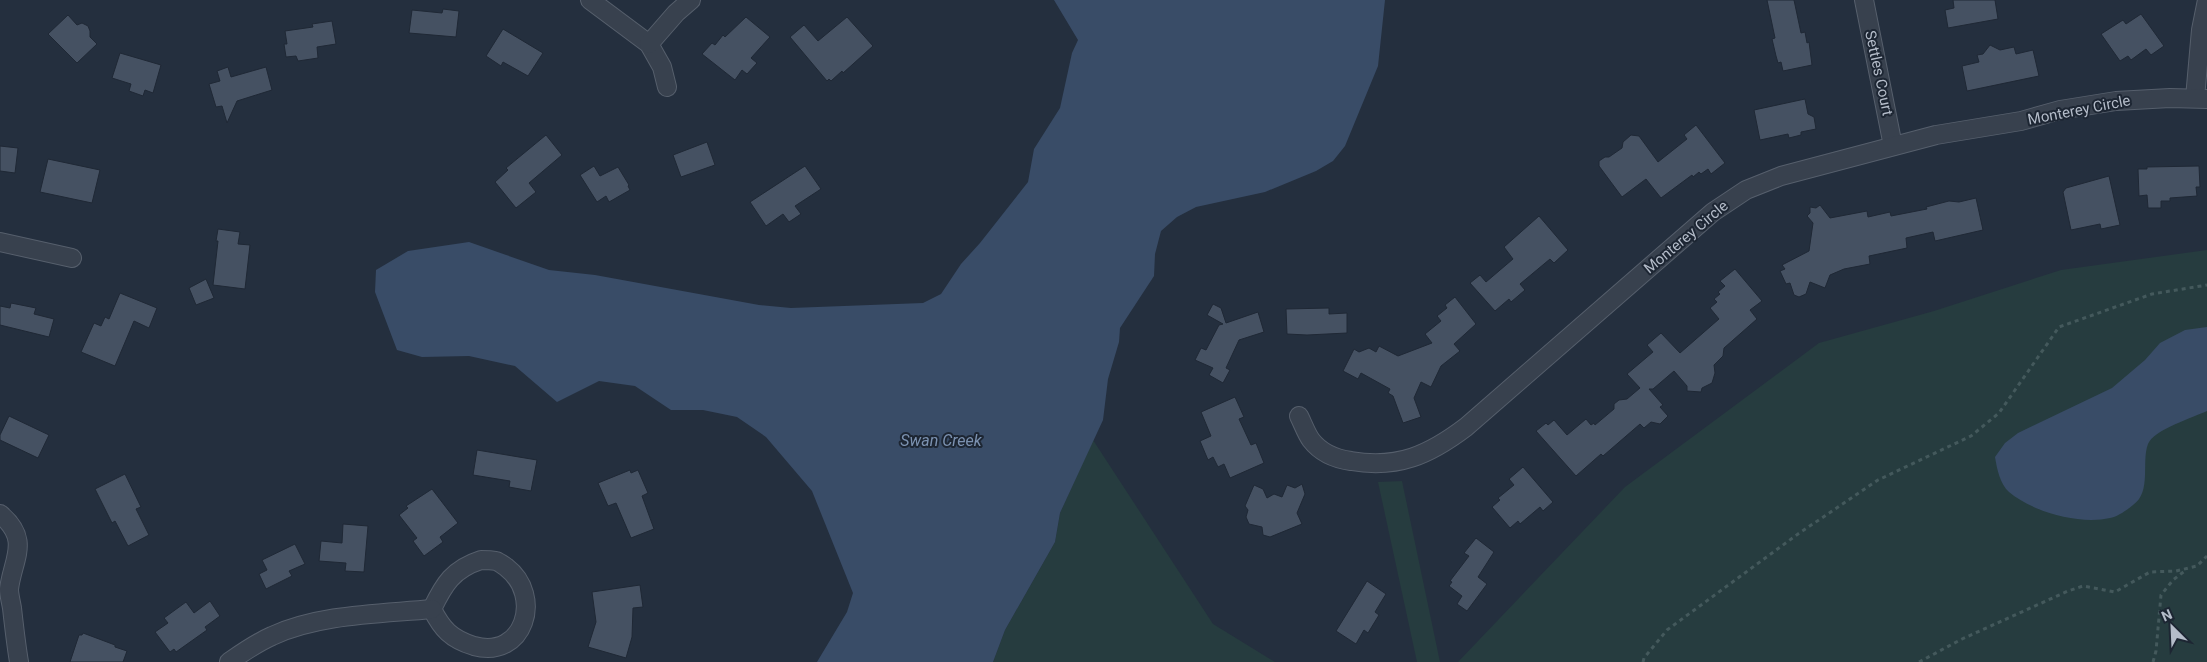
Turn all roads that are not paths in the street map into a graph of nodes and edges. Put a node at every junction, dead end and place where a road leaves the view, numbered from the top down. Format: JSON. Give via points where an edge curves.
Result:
{"nodes":[{"id":1,"x":590,"y":0,"type":"edge"},
{"id":2,"x":691,"y":0,"type":"edge"},
{"id":3,"x":1864,"y":0,"type":"edge"},
{"id":4,"x":2207,"y":0,"type":"edge"},
{"id":5,"x":649,"y":44,"type":"junction"},
{"id":6,"x":667,"y":87,"type":"dead end"},
{"id":7,"x":2201,"y":99,"type":"edge"},
{"id":8,"x":1893,"y":146,"type":"junction"},
{"id":9,"x":0,"y":242,"type":"edge"},
{"id":10,"x":72,"y":258,"type":"dead end"},
{"id":11,"x":1299,"y":416,"type":"dead end"},
{"id":12,"x":0,"y":514,"type":"edge"},
{"id":13,"x":5,"y":589,"type":"edge"},
{"id":14,"x":432,"y":609,"type":"junction"},
{"id":15,"x":18,"y":662,"type":"edge"},
{"id":16,"x":229,"y":662,"type":"edge"}],
"edges":[{"from":1,"to":5,"type":"street"},
{"from":2,"to":5,"type":"street"},
{"from":3,"to":8,"type":"street","name":"Settles Court"},
{"from":4,"to":7,"type":"street","via":[[2201,30]]},
{"from":5,"to":6,"type":"street","via":[[662,68]]},
{"from":7,"to":8,"type":"street","name":"Monterey Circle","via":[[2116,101]]},
{"from":8,"to":11,"type":"street","name":"Monterey Circle","via":[[1782,176],[1746,190],[1726,203],[1466,427],[1429,451],[1390,464],[1342,460],[1311,440]]},
{"from":9,"to":10,"type":"street"},
{"from":12,"to":13,"type":"street","via":[[17,535],[18,545],[16,565]]},
{"from":13,"to":15,"type":"street"},
{"from":14,"to":14,"type":"street","via":[[442,628],[464,643],[487,650],[510,641],[522,627],[527,609],[521,586],[511,572],[497,561],[480,560],[464,565],[451,576]]},
{"from":14,"to":16,"type":"street","via":[[364,615],[314,624],[273,635]]}]}
